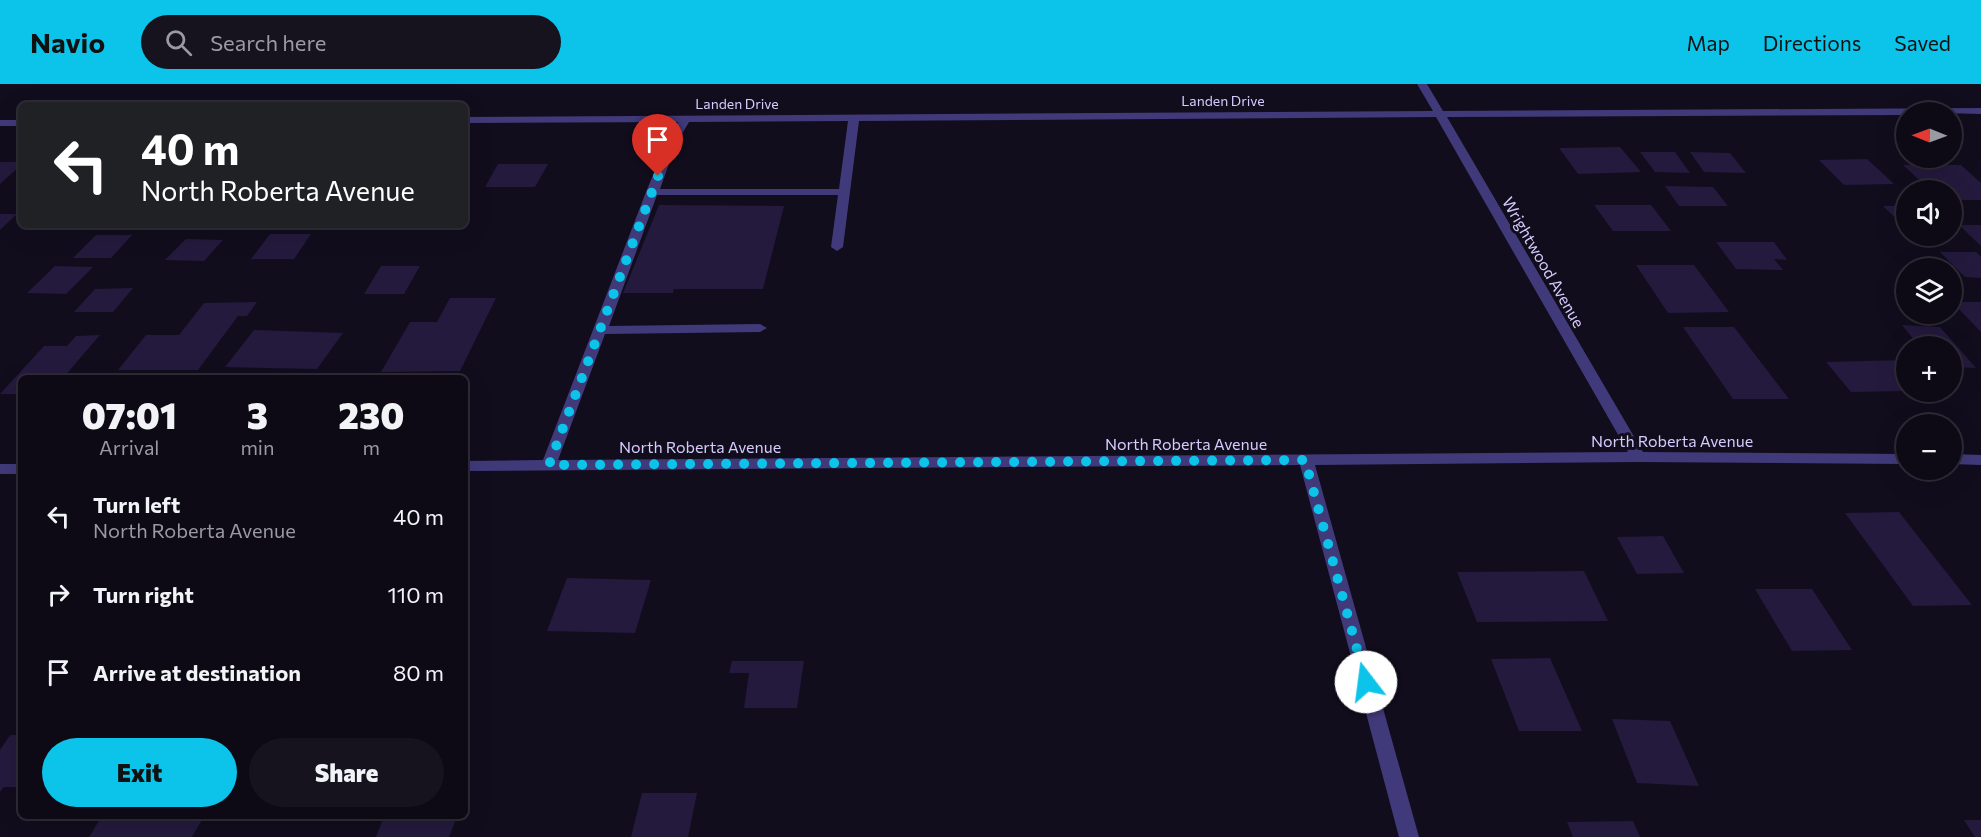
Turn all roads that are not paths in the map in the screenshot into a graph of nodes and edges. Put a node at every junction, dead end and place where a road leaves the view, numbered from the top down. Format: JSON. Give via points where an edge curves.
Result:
{"nodes":[{"id":1,"x":1422,"y":84,"type":"edge"},
{"id":2,"x":1981,"y":111,"type":"edge"},
{"id":3,"x":1439,"y":114,"type":"junction"},
{"id":4,"x":854,"y":118,"type":"junction"},
{"id":5,"x":685,"y":119,"type":"junction"},
{"id":6,"x":468,"y":120,"type":"edge"},
{"id":7,"x":0,"y":123,"type":"edge"},
{"id":8,"x":18,"y":123,"type":"edge"},
{"id":9,"x":652,"y":192,"type":"junction"},
{"id":10,"x":845,"y":192,"type":"junction"},
{"id":11,"x":837,"y":247,"type":"dead end"},
{"id":12,"x":760,"y":328,"type":"dead end"},
{"id":13,"x":600,"y":330,"type":"junction"},
{"id":14,"x":1639,"y":457,"type":"junction"},
{"id":15,"x":1896,"y":459,"type":"edge"},
{"id":16,"x":1962,"y":459,"type":"edge"},
{"id":17,"x":1305,"y":460,"type":"junction"},
{"id":18,"x":1981,"y":460,"type":"edge"},
{"id":19,"x":549,"y":465,"type":"junction"},
{"id":20,"x":468,"y":466,"type":"edge"},
{"id":21,"x":0,"y":469,"type":"edge"},
{"id":22,"x":18,"y":469,"type":"edge"},
{"id":23,"x":1409,"y":837,"type":"edge"}],
"edges":[{"from":1,"to":3,"type":"street","name":"Wrightwood Avenue"},
{"from":2,"to":3,"type":"street","name":"Landen Drive"},
{"from":3,"to":4,"type":"street","name":"Landen Drive"},
{"from":3,"to":14,"type":"street","name":"Wrightwood Avenue"},
{"from":4,"to":5,"type":"street","name":"Landen Drive"},
{"from":4,"to":10,"type":"street"},
{"from":5,"to":6,"type":"street","name":"Landen Drive"},
{"from":5,"to":9,"type":"street"},
{"from":7,"to":8,"type":"street"},
{"from":9,"to":10,"type":"street"},
{"from":9,"to":13,"type":"street"},
{"from":10,"to":11,"type":"street"},
{"from":12,"to":13,"type":"street"},
{"from":13,"to":19,"type":"street"},
{"from":14,"to":15,"type":"street","name":"North Roberta Avenue"},
{"from":14,"to":17,"type":"street","name":"North Roberta Avenue"},
{"from":16,"to":18,"type":"street"},
{"from":17,"to":19,"type":"street","name":"North Roberta Avenue"},
{"from":17,"to":23,"type":"street"},
{"from":19,"to":20,"type":"street","name":"North Roberta Avenue"},
{"from":21,"to":22,"type":"street"}]}
